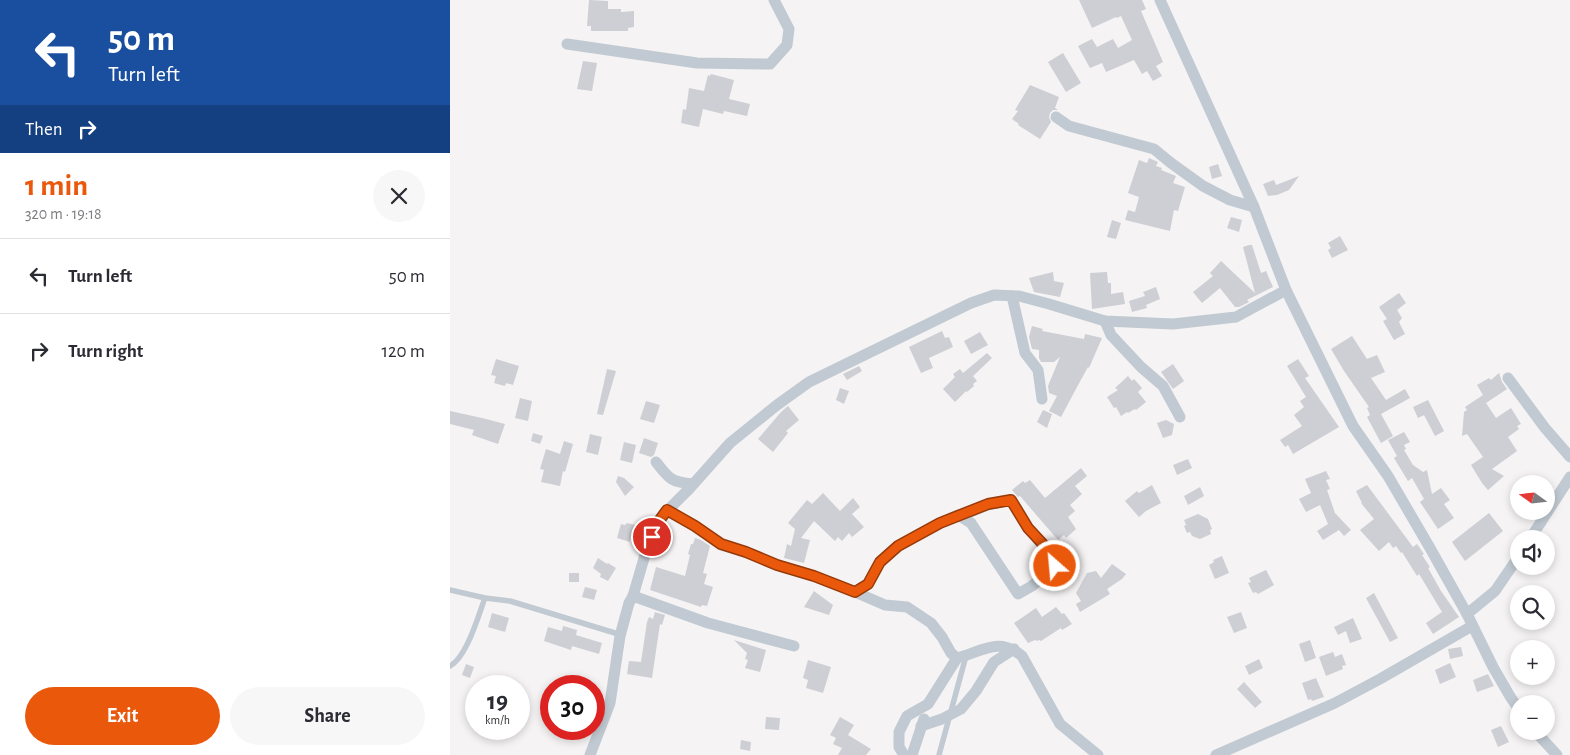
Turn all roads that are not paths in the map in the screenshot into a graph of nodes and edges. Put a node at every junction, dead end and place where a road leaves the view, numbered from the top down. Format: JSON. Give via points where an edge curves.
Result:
{"nodes":[{"id":1,"x":774,"y":0,"type":"edge"},
{"id":2,"x":1160,"y":0,"type":"edge"},
{"id":3,"x":567,"y":44,"type":"dead end"},
{"id":4,"x":1056,"y":117,"type":"dead end"},
{"id":5,"x":1254,"y":207,"type":"junction"},
{"id":6,"x":1286,"y":290,"type":"junction"},
{"id":7,"x":1012,"y":296,"type":"junction"},
{"id":8,"x":1105,"y":321,"type":"junction"},
{"id":9,"x":1508,"y":378,"type":"dead end"},
{"id":10,"x":1042,"y":400,"type":"dead end"},
{"id":11,"x":1180,"y":418,"type":"dead end"},
{"id":12,"x":1570,"y":457,"type":"edge"},
{"id":13,"x":656,"y":462,"type":"dead end"},
{"id":14,"x":1570,"y":478,"type":"edge"},
{"id":15,"x":693,"y":484,"type":"junction"},
{"id":16,"x":667,"y":510,"type":"junction"},
{"id":17,"x":960,"y":516,"type":"junction"},
{"id":18,"x":1536,"y":530,"type":"edge"},
{"id":19,"x":1510,"y":569,"type":"edge"},
{"id":20,"x":450,"y":590,"type":"edge"},
{"id":21,"x":855,"y":592,"type":"junction"},
{"id":22,"x":633,"y":596,"type":"junction"},
{"id":23,"x":485,"y":598,"type":"junction"},
{"id":24,"x":1467,"y":614,"type":"junction"},
{"id":25,"x":1472,"y":626,"type":"junction"},
{"id":26,"x":620,"y":636,"type":"junction"},
{"id":27,"x":794,"y":646,"type":"dead end"},
{"id":28,"x":1014,"y":649,"type":"junction"},
{"id":29,"x":961,"y":657,"type":"junction"},
{"id":30,"x":450,"y":666,"type":"edge"},
{"id":31,"x":1510,"y":696,"type":"edge"},
{"id":32,"x":928,"y":704,"type":"junction"},
{"id":33,"x":949,"y":716,"type":"junction"},
{"id":34,"x":921,"y":726,"type":"junction"},
{"id":35,"x":1543,"y":740,"type":"edge"},
{"id":36,"x":590,"y":755,"type":"edge"},
{"id":37,"x":904,"y":755,"type":"edge"},
{"id":38,"x":912,"y":755,"type":"edge"},
{"id":39,"x":939,"y":755,"type":"edge"},
{"id":40,"x":1098,"y":755,"type":"edge"},
{"id":41,"x":1216,"y":755,"type":"edge"},
{"id":42,"x":1557,"y":755,"type":"edge"}],
"edges":[{"from":1,"to":3,"type":"street","via":[[789,29],[787,45],[770,64],[697,63]]},
{"from":2,"to":5,"type":"street"},
{"from":4,"to":5,"type":"street","via":[[1069,126],[1154,149],[1203,186],[1230,200]]},
{"from":5,"to":6,"type":"street"},
{"from":6,"to":8,"type":"street","via":[[1236,317],[1173,324]]},
{"from":6,"to":24,"type":"street","via":[[1353,426],[1388,476]]},
{"from":7,"to":8,"type":"street"},
{"from":7,"to":10,"type":"street","via":[[1025,353],[1038,370]]},
{"from":7,"to":15,"type":"street","via":[[994,295],[971,303],[809,382],[730,444]]},
{"from":8,"to":11,"type":"street","via":[[1111,335],[1163,386]]},
{"from":9,"to":12,"type":"street"},
{"from":13,"to":15,"type":"street","via":[[667,477],[679,483]]},
{"from":14,"to":18,"type":"street"},
{"from":15,"to":16,"type":"street"},
{"from":16,"to":21,"type":"street","via":[[721,544]]},
{"from":16,"to":22,"type":"street","via":[[656,525]]},
{"from":17,"to":17,"type":"street","via":[[971,522],[1018,594],[1055,566],[1053,555],[1028,528],[1011,500],[988,504]]},
{"from":17,"to":21,"type":"street","via":[[898,546],[880,562],[868,584]]},
{"from":19,"to":24,"type":"street","via":[[1495,591]]},
{"from":20,"to":23,"type":"lane"},
{"from":21,"to":29,"type":"street","via":[[885,605],[907,607],[930,623],[950,653]]},
{"from":22,"to":26,"type":"street"},
{"from":22,"to":27,"type":"street","via":[[708,623]]},
{"from":23,"to":26,"type":"lane","via":[[567,618]]},
{"from":23,"to":30,"type":"lane","via":[[464,650]]},
{"from":24,"to":25,"type":"street"},
{"from":25,"to":31,"type":"street"},
{"from":25,"to":41,"type":"street","via":[[1335,703]]},
{"from":26,"to":36,"type":"street","via":[[610,703]]},
{"from":28,"to":29,"type":"street","via":[[988,647]]},
{"from":28,"to":33,"type":"street","via":[[994,662],[961,709]]},
{"from":28,"to":40,"type":"street","via":[[1022,656],[1060,724]]},
{"from":29,"to":32,"type":"street"},
{"from":29,"to":33,"type":"lane"},
{"from":32,"to":34,"type":"street"},
{"from":32,"to":37,"type":"street","via":[[907,716],[899,732],[899,747]]},
{"from":33,"to":34,"type":"street"},
{"from":33,"to":39,"type":"lane"},
{"from":34,"to":38,"type":"street"},
{"from":35,"to":42,"type":"street"}]}
